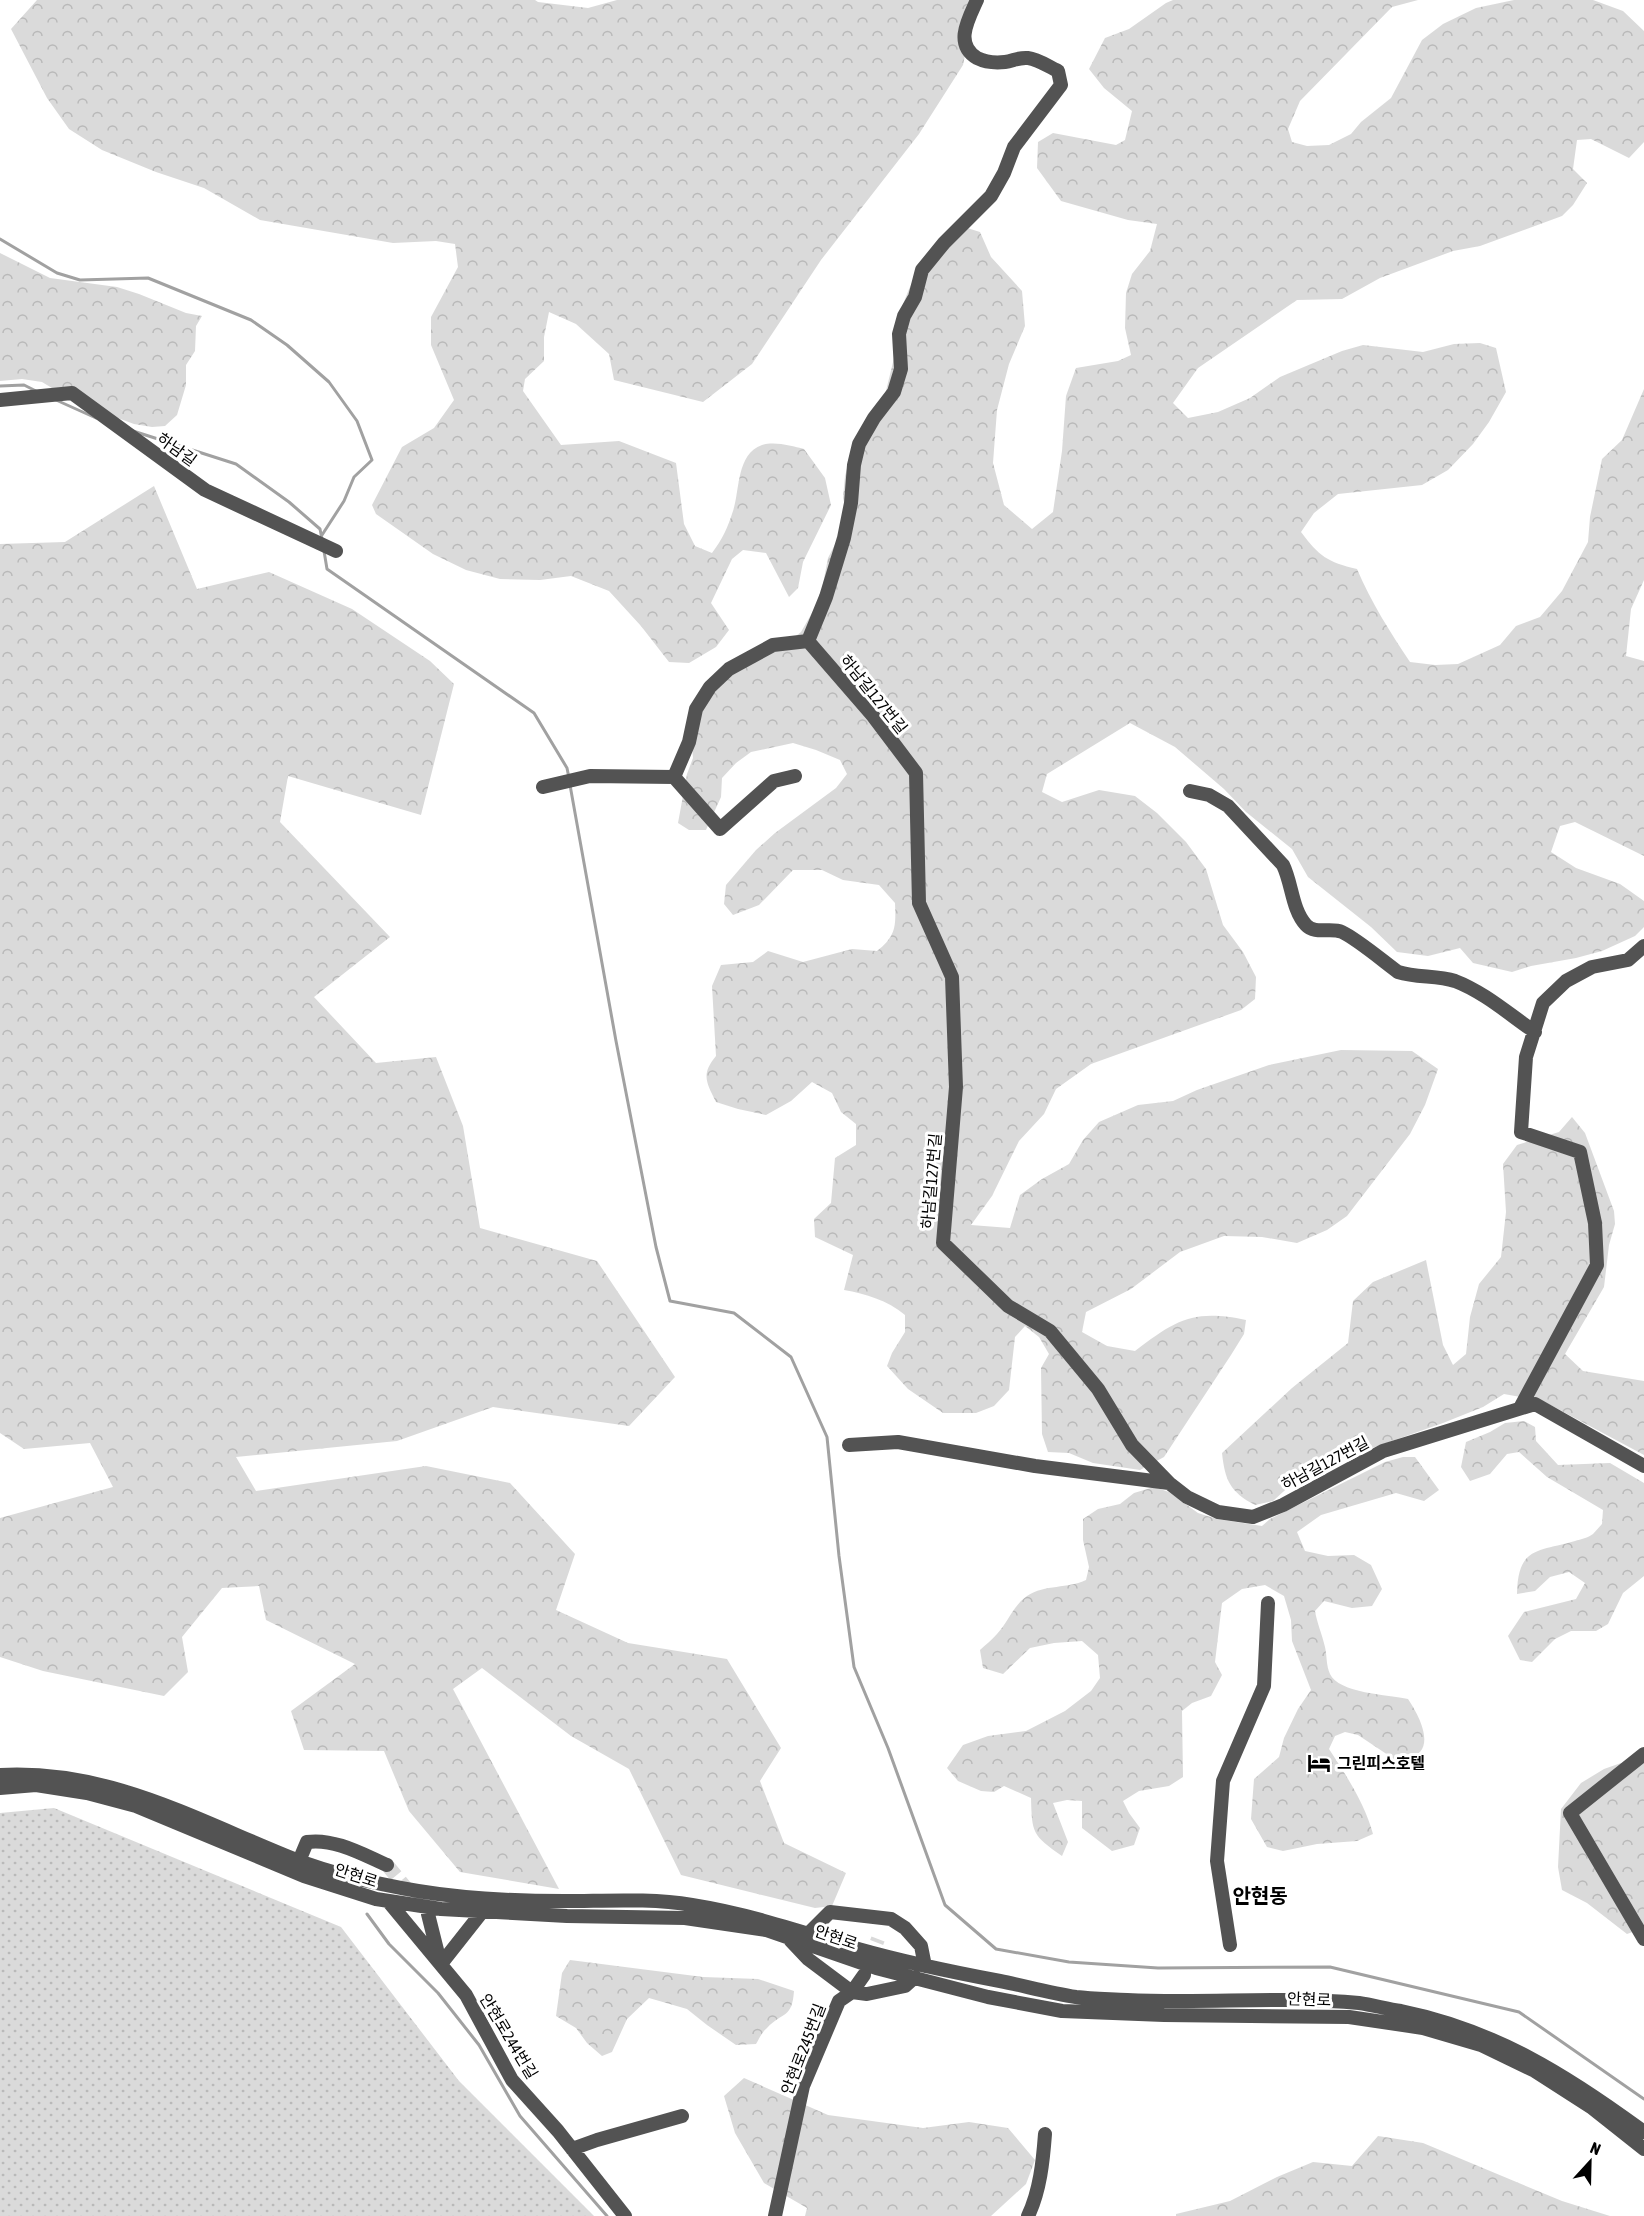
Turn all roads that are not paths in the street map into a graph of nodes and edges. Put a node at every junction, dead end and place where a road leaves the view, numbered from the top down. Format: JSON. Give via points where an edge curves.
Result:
{"nodes":[{"id":1,"x":976,"y":0,"type":"edge"},
{"id":2,"x":0,"y":400,"type":"edge"},
{"id":3,"x":336,"y":551,"type":"dead end"},
{"id":4,"x":808,"y":641,"type":"junction"},
{"id":5,"x":795,"y":776,"type":"dead end"},
{"id":6,"x":674,"y":777,"type":"junction"},
{"id":7,"x":543,"y":788,"type":"dead end"},
{"id":8,"x":1190,"y":791,"type":"dead end"},
{"id":9,"x":1644,"y":946,"type":"edge"},
{"id":10,"x":1535,"y":1032,"type":"junction"},
{"id":11,"x":1520,"y":1408,"type":"junction"},
{"id":12,"x":849,"y":1445,"type":"dead end"},
{"id":13,"x":1644,"y":1466,"type":"edge"},
{"id":14,"x":1169,"y":1483,"type":"junction"},
{"id":15,"x":1268,"y":1603,"type":"dead end"},
{"id":16,"x":1644,"y":1754,"type":"edge"},
{"id":17,"x":0,"y":1775,"type":"edge"},
{"id":18,"x":0,"y":1788,"type":"edge"},
{"id":19,"x":299,"y":1861,"type":"junction"},
{"id":20,"x":387,"y":1865,"type":"tunnel mouth"},
{"id":21,"x":388,"y":1901,"type":"junction"},
{"id":22,"x":482,"y":1912,"type":"junction"},
{"id":23,"x":428,"y":1914,"type":"tunnel mouth"},
{"id":24,"x":809,"y":1933,"type":"junction"},
{"id":25,"x":788,"y":1937,"type":"junction"},
{"id":26,"x":1644,"y":1939,"type":"edge"},
{"id":27,"x":1230,"y":1945,"type":"dead end"},
{"id":28,"x":441,"y":1964,"type":"junction"},
{"id":29,"x":925,"y":1966,"type":"junction"},
{"id":30,"x":864,"y":1974,"type":"tunnel mouth"},
{"id":31,"x":915,"y":1977,"type":"junction"},
{"id":32,"x":852,"y":1992,"type":"junction"},
{"id":33,"x":682,"y":2116,"type":"dead end"},
{"id":34,"x":1644,"y":2132,"type":"edge"},
{"id":35,"x":1045,"y":2134,"type":"dead end"},
{"id":36,"x":572,"y":2149,"type":"junction"},
{"id":37,"x":1644,"y":2150,"type":"edge"},
{"id":38,"x":625,"y":2216,"type":"edge"},
{"id":39,"x":775,"y":2216,"type":"edge"},
{"id":40,"x":1028,"y":2216,"type":"edge"}],
"edges":[{"from":1,"to":4,"type":"street","via":[[965,30],[964,43],[970,53],[992,62],[1030,58],[1058,70],[1060,85],[1014,147],[991,196],[922,270],[899,334],[901,369],[894,392],[859,444],[844,538]]},
{"from":2,"to":3,"type":"street","name":"하남길","via":[[72,393],[205,490]]},
{"from":4,"to":6,"type":"street","via":[[773,645],[729,669],[710,687],[696,709]]},
{"from":4,"to":14,"type":"street","name":"하남길127번길","via":[[916,773],[919,903],[952,977],[956,1087],[943,1243],[1008,1305],[1050,1331],[1098,1389],[1132,1445]]},
{"from":5,"to":6,"type":"street","via":[[774,781],[720,829]]},
{"from":6,"to":7,"type":"street","via":[[590,776]]},
{"from":8,"to":10,"type":"street","via":[[1209,795],[1228,806],[1283,865],[1307,927],[1340,931],[1398,972],[1453,981],[1475,991]]},
{"from":9,"to":10,"type":"street","via":[[1628,960],[1592,967],[1566,981],[1542,1003]]},
{"from":10,"to":11,"type":"street","via":[[1526,1057],[1521,1132],[1580,1152],[1595,1223],[1597,1265]]},
{"from":11,"to":13,"type":"street","name":"하남길127번길","via":[[1535,1404]]},
{"from":11,"to":14,"type":"street","name":"하남길127번길","via":[[1383,1450],[1253,1517],[1218,1512]]},
{"from":12,"to":14,"type":"street","via":[[898,1442],[1035,1466]]},
{"from":15,"to":27,"type":"street","via":[[1264,1686],[1223,1781],[1217,1861]]},
{"from":16,"to":26,"type":"street","via":[[1570,1813]]},
{"from":17,"to":19,"type":"street","name":"안현로","via":[[27,1773],[107,1785]]},
{"from":18,"to":21,"type":"street","name":"안현로","via":[[36,1785],[136,1806],[304,1876]]},
{"from":19,"to":20,"type":"street","via":[[307,1842],[317,1841]]},
{"from":19,"to":24,"type":"street","name":"안현로","via":[[420,1891],[498,1899],[687,1904],[749,1915]]},
{"from":21,"to":22,"type":"street","name":"안현로"},
{"from":21,"to":28,"type":"street","name":"안현로244번길"},
{"from":22,"to":25,"type":"street","name":"안현로","via":[[685,1918]]},
{"from":22,"to":28,"type":"street"},
{"from":23,"to":28,"type":"street"},
{"from":24,"to":29,"type":"street","name":"안현로"},
{"from":24,"to":29,"type":"street","via":[[830,1912],[891,1919],[921,1946]]},
{"from":25,"to":31,"type":"street","name":"안현로"},
{"from":25,"to":32,"type":"street","via":[[808,1959]]},
{"from":28,"to":36,"type":"street","name":"안현로244번길","via":[[466,1995],[512,2080]]},
{"from":29,"to":34,"type":"street","name":"안현로","via":[[1079,1997],[1360,2004],[1436,2018],[1523,2053]]},
{"from":30,"to":32,"type":"street","name":"안현로245번길"},
{"from":31,"to":32,"type":"street","via":[[905,1986],[867,1994]]},
{"from":31,"to":37,"type":"street","name":"안현로","via":[[1062,2011],[1349,2017],[1423,2028],[1481,2045],[1535,2072],[1591,2107]]},
{"from":32,"to":39,"type":"street","name":"안현로245번길","via":[[839,2001],[803,2086]]},
{"from":33,"to":36,"type":"street"},
{"from":35,"to":40,"type":"street","via":[[1038,2184]]},
{"from":36,"to":38,"type":"street","name":"안현로244번길"}]}
